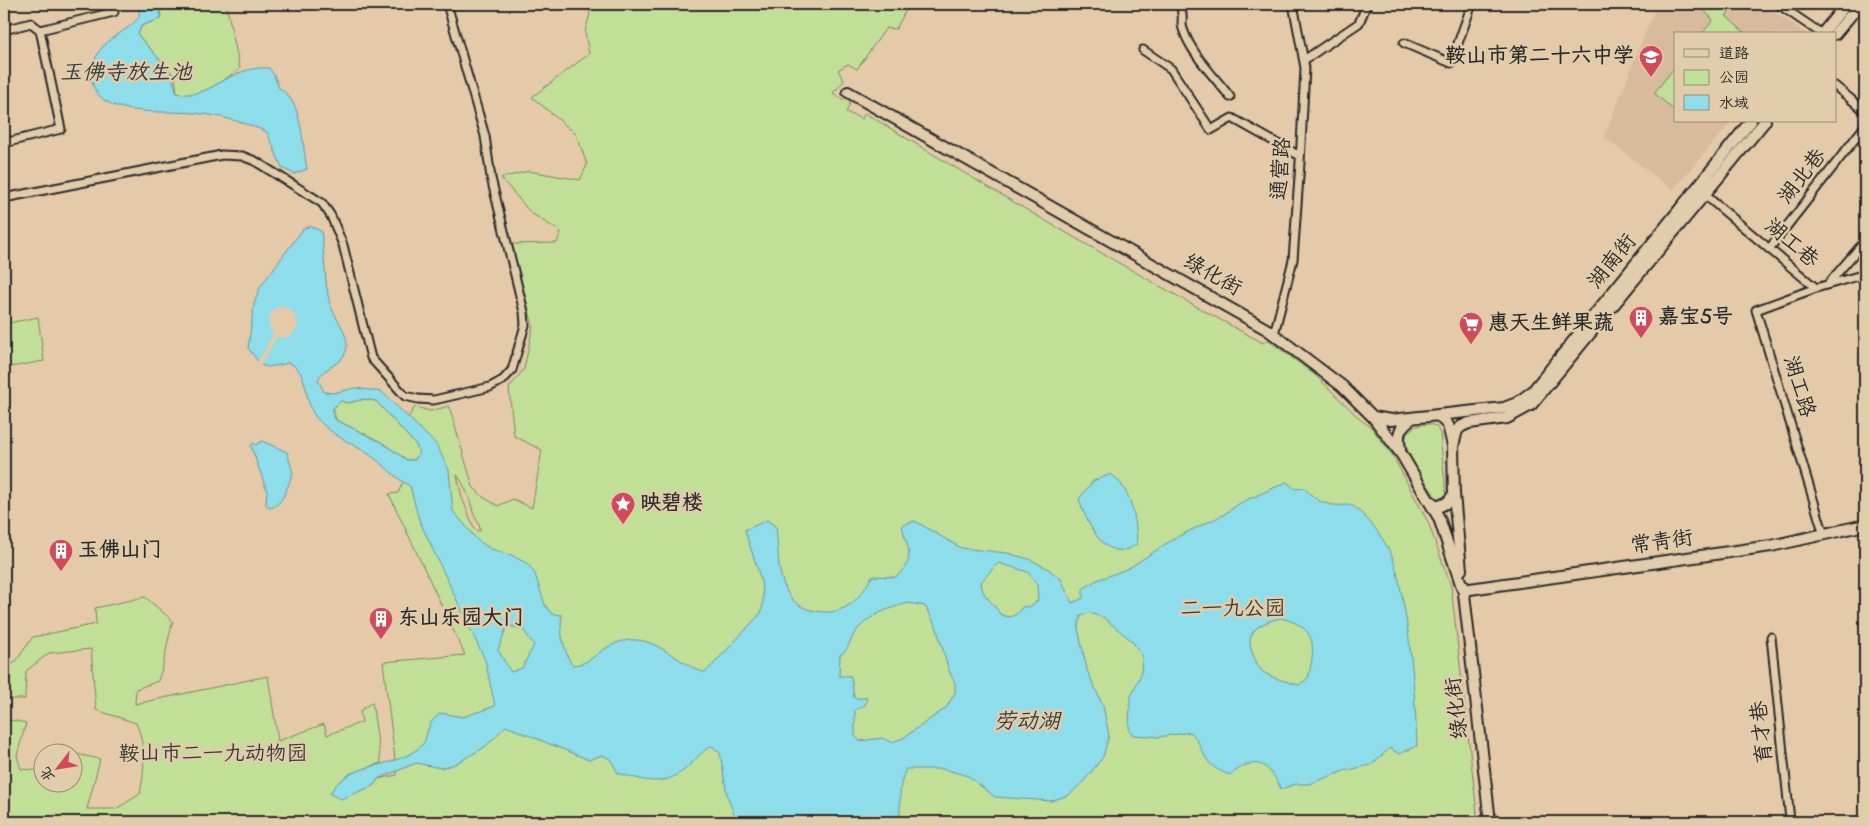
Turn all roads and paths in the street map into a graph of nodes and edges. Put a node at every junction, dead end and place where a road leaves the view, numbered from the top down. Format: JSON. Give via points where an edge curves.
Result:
{"nodes":[{"id":1,"x":112,"y":4,"type":"edge"},
{"id":2,"x":447,"y":4,"type":"edge"},
{"id":3,"x":1184,"y":4,"type":"edge"},
{"id":4,"x":1293,"y":4,"type":"edge"},
{"id":5,"x":1367,"y":4,"type":"edge"},
{"id":6,"x":1472,"y":4,"type":"edge"},
{"id":7,"x":1778,"y":4,"type":"edge"},
{"id":8,"x":1846,"y":4,"type":"edge"},
{"id":9,"x":1860,"y":4,"type":"edge"},
{"id":10,"x":4,"y":30,"type":"edge"},
{"id":11,"x":40,"y":30,"type":"junction"},
{"id":12,"x":1819,"y":32,"type":"edge"},
{"id":13,"x":1824,"y":32,"type":"edge"},
{"id":14,"x":1836,"y":33,"type":"edge"},
{"id":15,"x":1404,"y":43,"type":"dead end"},
{"id":16,"x":1143,"y":50,"type":"dead end"},
{"id":17,"x":1304,"y":60,"type":"junction"},
{"id":18,"x":1836,"y":87,"type":"edge"},
{"id":19,"x":848,"y":92,"type":"dead end"},
{"id":20,"x":1230,"y":97,"type":"dead end"},
{"id":21,"x":1865,"y":110,"type":"edge"},
{"id":22,"x":1750,"y":122,"type":"edge"},
{"id":23,"x":1763,"y":122,"type":"edge"},
{"id":24,"x":1865,"y":126,"type":"edge"},
{"id":25,"x":4,"y":143,"type":"edge"},
{"id":26,"x":1300,"y":156,"type":"junction"},
{"id":27,"x":1704,"y":195,"type":"junction"},
{"id":28,"x":4,"y":198,"type":"edge"},
{"id":29,"x":1865,"y":241,"type":"edge"},
{"id":30,"x":1769,"y":249,"type":"junction"},
{"id":31,"x":1865,"y":274,"type":"edge"},
{"id":32,"x":1829,"y":284,"type":"junction"},
{"id":33,"x":1816,"y":288,"type":"junction"},
{"id":34,"x":1274,"y":334,"type":"junction"},
{"id":35,"x":1438,"y":415,"type":"junction"},
{"id":36,"x":1373,"y":417,"type":"junction"},
{"id":37,"x":1412,"y":419,"type":"junction"},
{"id":38,"x":1453,"y":446,"type":"junction"},
{"id":39,"x":1402,"y":455,"type":"junction"},
{"id":40,"x":1454,"y":494,"type":"junction"},
{"id":41,"x":1429,"y":500,"type":"junction"},
{"id":42,"x":1865,"y":525,"type":"edge"},
{"id":43,"x":1824,"y":535,"type":"junction"},
{"id":44,"x":1463,"y":590,"type":"junction"},
{"id":45,"x":1771,"y":637,"type":"dead end"},
{"id":46,"x":1490,"y":822,"type":"edge"},
{"id":47,"x":1787,"y":822,"type":"edge"}],
"edges":[{"from":1,"to":11,"type":"street","via":[[114,12]]},
{"from":2,"to":28,"type":"street","via":[[484,136],[524,312],[525,325],[512,370],[490,387],[434,400],[405,396],[371,358],[343,246],[331,216],[322,203],[255,161],[242,156],[222,155]]},
{"from":3,"to":20,"type":"street","via":[[1180,6],[1184,16],[1182,27],[1191,47]]},
{"from":4,"to":17,"type":"street","name":"通营路"},
{"from":5,"to":17,"type":"street","via":[[1359,23]]},
{"from":6,"to":15,"type":"street","via":[[1451,63]]},
{"from":7,"to":12,"type":"street"},
{"from":8,"to":13,"type":"main road"},
{"from":9,"to":14,"type":"main road"},
{"from":10,"to":11,"type":"street","via":[[31,24]]},
{"from":11,"to":25,"type":"street","via":[[61,129]]},
{"from":16,"to":26,"type":"street","via":[[1171,69],[1211,130],[1232,118]]},
{"from":17,"to":26,"type":"street","name":"通营路"},
{"from":18,"to":21,"type":"street"},
{"from":19,"to":34,"type":"main road","name":"绿化街"},
{"from":22,"to":35,"type":"main road","name":"湖南街","via":[[1532,391],[1504,408]]},
{"from":23,"to":27,"type":"main road","name":"湖南街"},
{"from":24,"to":30,"type":"street","name":"湖北巷"},
{"from":26,"to":34,"type":"street","name":"通营路","via":[[1293,260]]},
{"from":27,"to":30,"type":"street","name":"湖工巷"},
{"from":27,"to":38,"type":"main road","name":"湖南街","via":[[1531,406],[1507,418],[1462,426],[1457,430]]},
{"from":29,"to":32,"type":"street"},
{"from":30,"to":33,"type":"street","name":"湖工巷"},
{"from":31,"to":32,"type":"street","name":"湖工巷"},
{"from":32,"to":33,"type":"street","name":"湖工巷"},
{"from":33,"to":43,"type":"street","name":"湖工路","via":[[1756,310]]},
{"from":34,"to":36,"type":"main road","name":"绿化街","via":[[1342,386]]},
{"from":35,"to":37,"type":"main road","name":"湖南街"},
{"from":35,"to":38,"type":"main road","name":"绿化街","via":[[1448,426]]},
{"from":36,"to":37,"type":"main road","name":"湖南街"},
{"from":36,"to":39,"type":"main road","name":"绿化街"},
{"from":37,"to":39,"type":"main road","via":[[1399,432]]},
{"from":38,"to":40,"type":"main road","name":"绿化街"},
{"from":39,"to":41,"type":"main road","name":"绿化街"},
{"from":40,"to":41,"type":"main road","via":[[1438,507]]},
{"from":40,"to":44,"type":"main road","name":"绿化街"},
{"from":41,"to":44,"type":"main road","name":"绿化街","via":[[1446,536]]},
{"from":42,"to":43,"type":"main road","name":"常青街"},
{"from":43,"to":44,"type":"main road","name":"常青街","via":[[1771,546]]},
{"from":44,"to":46,"type":"main road","name":"绿化街"},
{"from":45,"to":47,"type":"street","name":"育才巷","via":[[1790,820]]}]}
